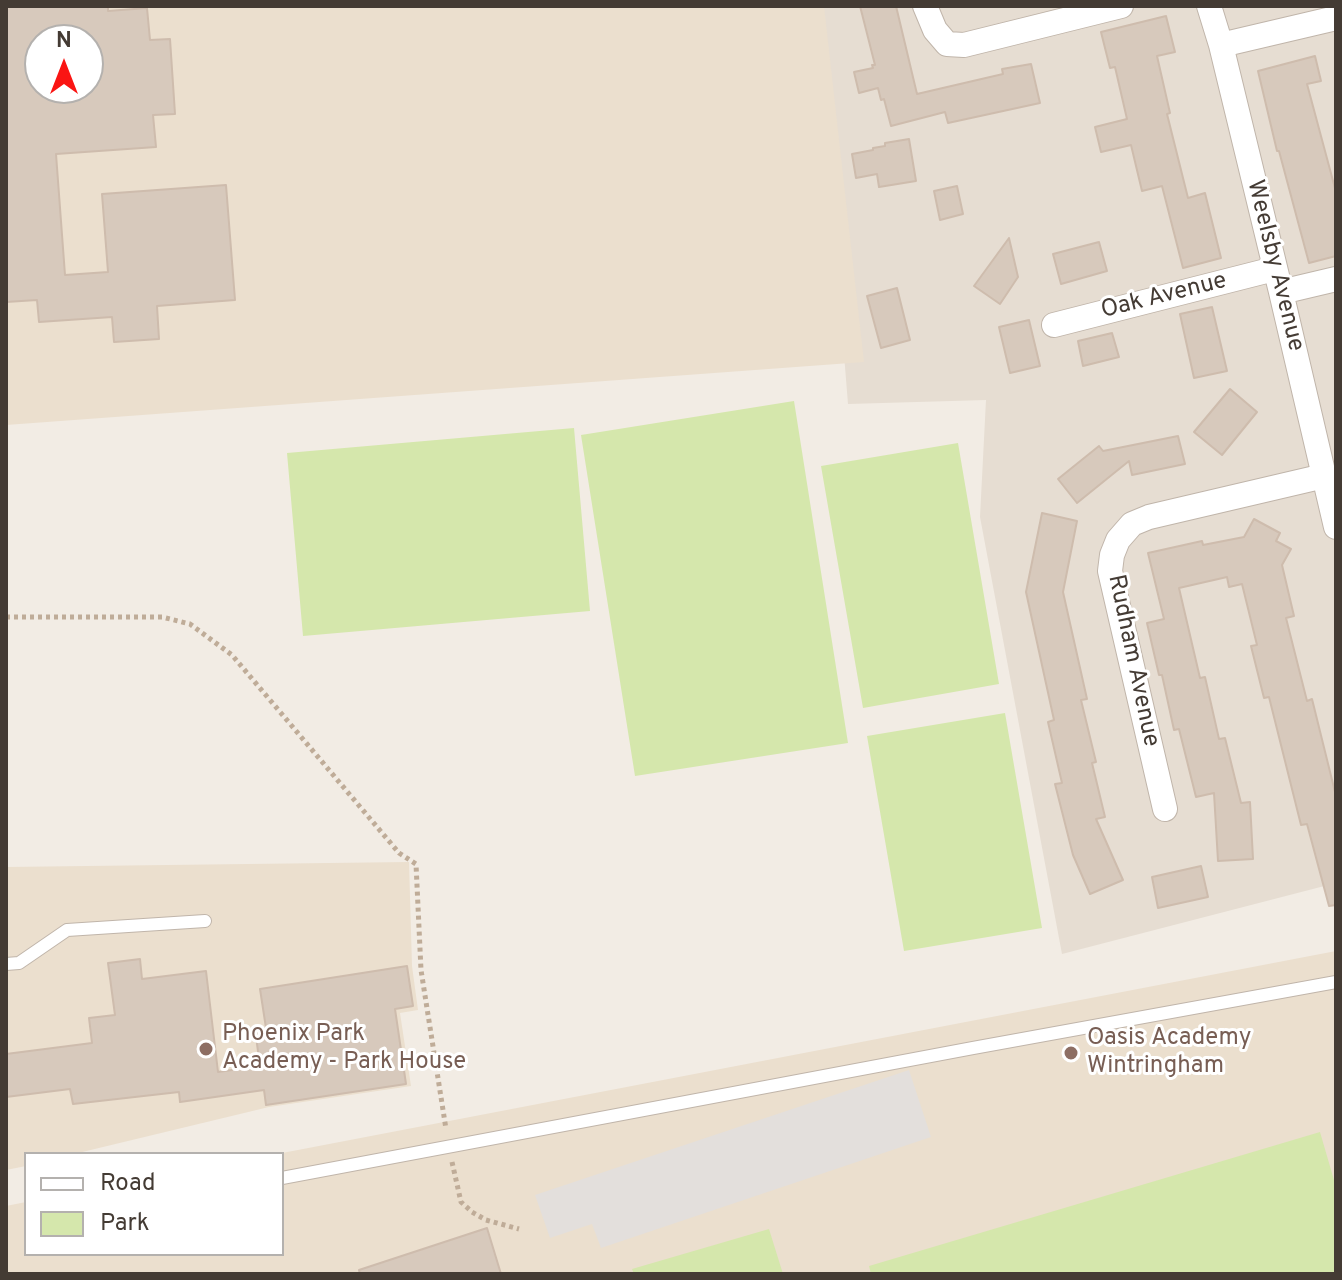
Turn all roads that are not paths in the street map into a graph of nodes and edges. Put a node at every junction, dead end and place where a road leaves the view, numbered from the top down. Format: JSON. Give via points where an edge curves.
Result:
{"nodes":[{"id":1,"x":925,"y":6,"type":"edge"},
{"id":2,"x":1121,"y":6,"type":"edge"},
{"id":3,"x":1209,"y":6,"type":"edge"},
{"id":4,"x":1336,"y":18,"type":"edge"},
{"id":5,"x":1221,"y":45,"type":"junction"},
{"id":6,"x":1336,"y":279,"type":"edge"},
{"id":7,"x":1278,"y":280,"type":"junction"},
{"id":8,"x":1054,"y":325,"type":"dead end"},
{"id":9,"x":1330,"y":488,"type":"edge"},
{"id":10,"x":1336,"y":527,"type":"edge"},
{"id":11,"x":1165,"y":809,"type":"dead end"},
{"id":12,"x":205,"y":921,"type":"dead end"},
{"id":13,"x":6,"y":964,"type":"edge"},
{"id":14,"x":1336,"y":982,"type":"edge"},
{"id":15,"x":284,"y":1178,"type":"edge"}],
"edges":[{"from":1,"to":2,"type":"street","via":[[947,44],[964,45]]},
{"from":3,"to":5,"type":"street","name":"Weelsby Avenue"},
{"from":4,"to":5,"type":"street"},
{"from":5,"to":7,"type":"street","name":"Weelsby Avenue"},
{"from":6,"to":7,"type":"street","name":"Oak Avenue"},
{"from":7,"to":8,"type":"street","name":"Oak Avenue"},
{"from":7,"to":9,"type":"street","name":"Weelsby Avenue"},
{"from":9,"to":10,"type":"street","name":"Weelsby Avenue"},
{"from":9,"to":11,"type":"street","name":"Rudham Avenue","via":[[1149,517],[1132,524],[1118,540],[1110,571]]},
{"from":12,"to":13,"type":"lane","via":[[67,930],[19,963]]},
{"from":14,"to":15,"type":"lane"}]}
